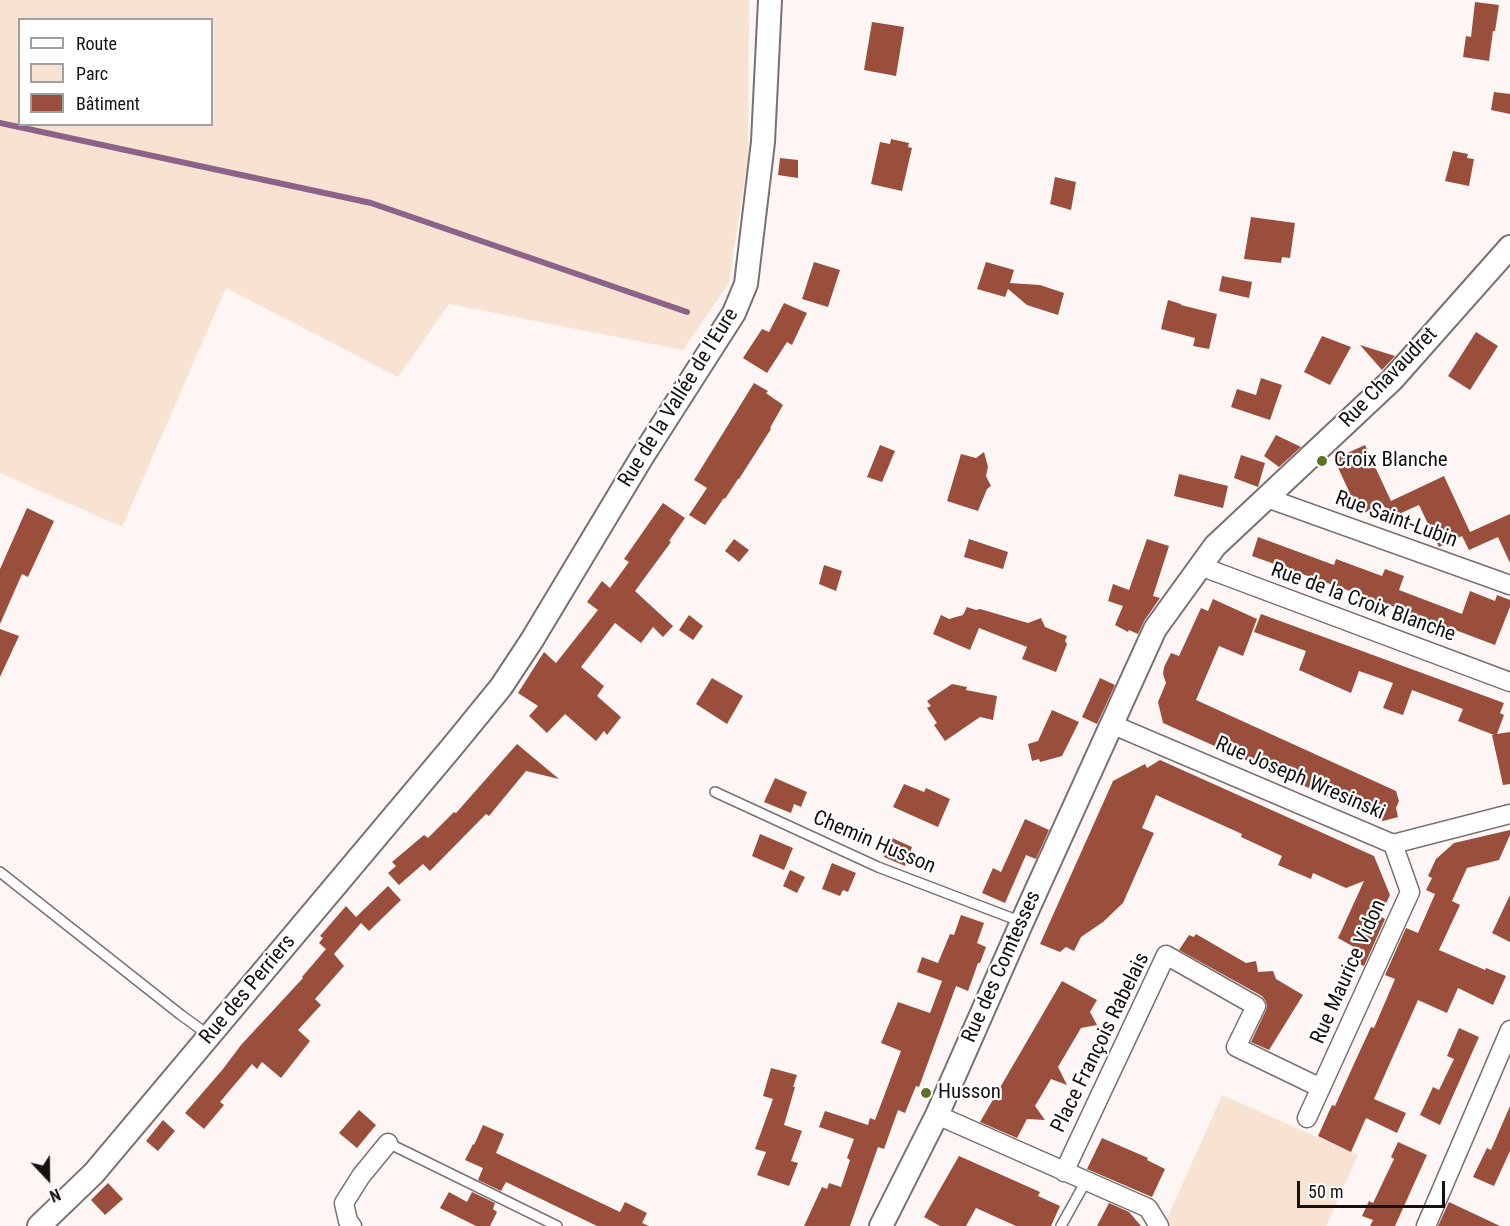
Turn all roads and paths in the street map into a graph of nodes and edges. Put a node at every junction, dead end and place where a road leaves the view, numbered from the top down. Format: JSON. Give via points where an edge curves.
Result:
{"nodes":[{"id":1,"x":770,"y":0,"type":"edge"},
{"id":2,"x":1510,"y":247,"type":"edge"},
{"id":3,"x":1267,"y":498,"type":"junction"},
{"id":4,"x":1200,"y":566,"type":"junction"},
{"id":5,"x":1510,"y":585,"type":"edge"},
{"id":6,"x":1510,"y":682,"type":"edge"},
{"id":7,"x":1116,"y":716,"type":"junction"},
{"id":8,"x":452,"y":747,"type":"joint"},
{"id":9,"x":715,"y":792,"type":"dead end"},
{"id":10,"x":1510,"y":814,"type":"edge"},
{"id":11,"x":1393,"y":844,"type":"junction"},
{"id":12,"x":0,"y":872,"type":"edge"},
{"id":13,"x":1022,"y":922,"type":"junction"},
{"id":14,"x":1510,"y":1030,"type":"edge"},
{"id":15,"x":210,"y":1036,"type":"junction"},
{"id":16,"x":1321,"y":1088,"type":"junction"},
{"id":17,"x":937,"y":1115,"type":"junction"},
{"id":18,"x":1307,"y":1118,"type":"dead end"},
{"id":19,"x":388,"y":1143,"type":"joint"},
{"id":20,"x":1064,"y":1172,"type":"junction"},
{"id":21,"x":1086,"y":1181,"type":"junction"},
{"id":22,"x":39,"y":1226,"type":"edge"},
{"id":23,"x":352,"y":1226,"type":"edge"},
{"id":24,"x":557,"y":1226,"type":"edge"},
{"id":25,"x":881,"y":1226,"type":"edge"},
{"id":26,"x":1061,"y":1226,"type":"edge"},
{"id":27,"x":1159,"y":1226,"type":"edge"},
{"id":28,"x":1426,"y":1226,"type":"edge"}],
"edges":[{"from":1,"to":8,"type":"street","name":"Rue de la Vallée de l'Eure","via":[[764,142],[746,284],[734,313],[532,640],[501,687]]},
{"from":2,"to":3,"type":"street","name":"Rue Chavaudret","via":[[1392,380]]},
{"from":3,"to":4,"type":"street","name":"Rue Chavaudret","via":[[1215,546]]},
{"from":3,"to":5,"type":"street","name":"Rue Saint-Lubin"},
{"from":4,"to":6,"type":"street","name":"Rue de la Croix Blanche"},
{"from":4,"to":7,"type":"street","name":"Rue Chavaudret","via":[[1155,629]]},
{"from":7,"to":11,"type":"street","name":"Rue Joseph Wresinski"},
{"from":7,"to":13,"type":"street","name":"Rue des Comtesses"},
{"from":8,"to":15,"type":"street","name":"Rue des Perriers"},
{"from":9,"to":13,"type":"lane","name":"Chemin Husson","via":[[878,867]]},
{"from":10,"to":11,"type":"street","name":"Rue Joseph Wresinski"},
{"from":11,"to":16,"type":"street","name":"Rue Maurice Vidon","via":[[1410,892]]},
{"from":12,"to":15,"type":"lane"},
{"from":13,"to":17,"type":"street","name":"Rue des Comtesses"},
{"from":14,"to":28,"type":"street"},
{"from":15,"to":22,"type":"street","name":"Rue des Perriers","via":[[94,1173]]},
{"from":16,"to":18,"type":"street","name":"Rue Maurice Vidon"},
{"from":16,"to":20,"type":"street","name":"Place François Rabelais","via":[[1236,1047],[1256,1006],[1166,955]]},
{"from":17,"to":20,"type":"street"},
{"from":17,"to":25,"type":"street","name":"Rue des Comtesses"},
{"from":19,"to":23,"type":"street","via":[[344,1203]]},
{"from":19,"to":24,"type":"lane"},
{"from":20,"to":21,"type":"street"},
{"from":21,"to":26,"type":"lane"},
{"from":21,"to":27,"type":"street","via":[[1148,1208]]}]}
